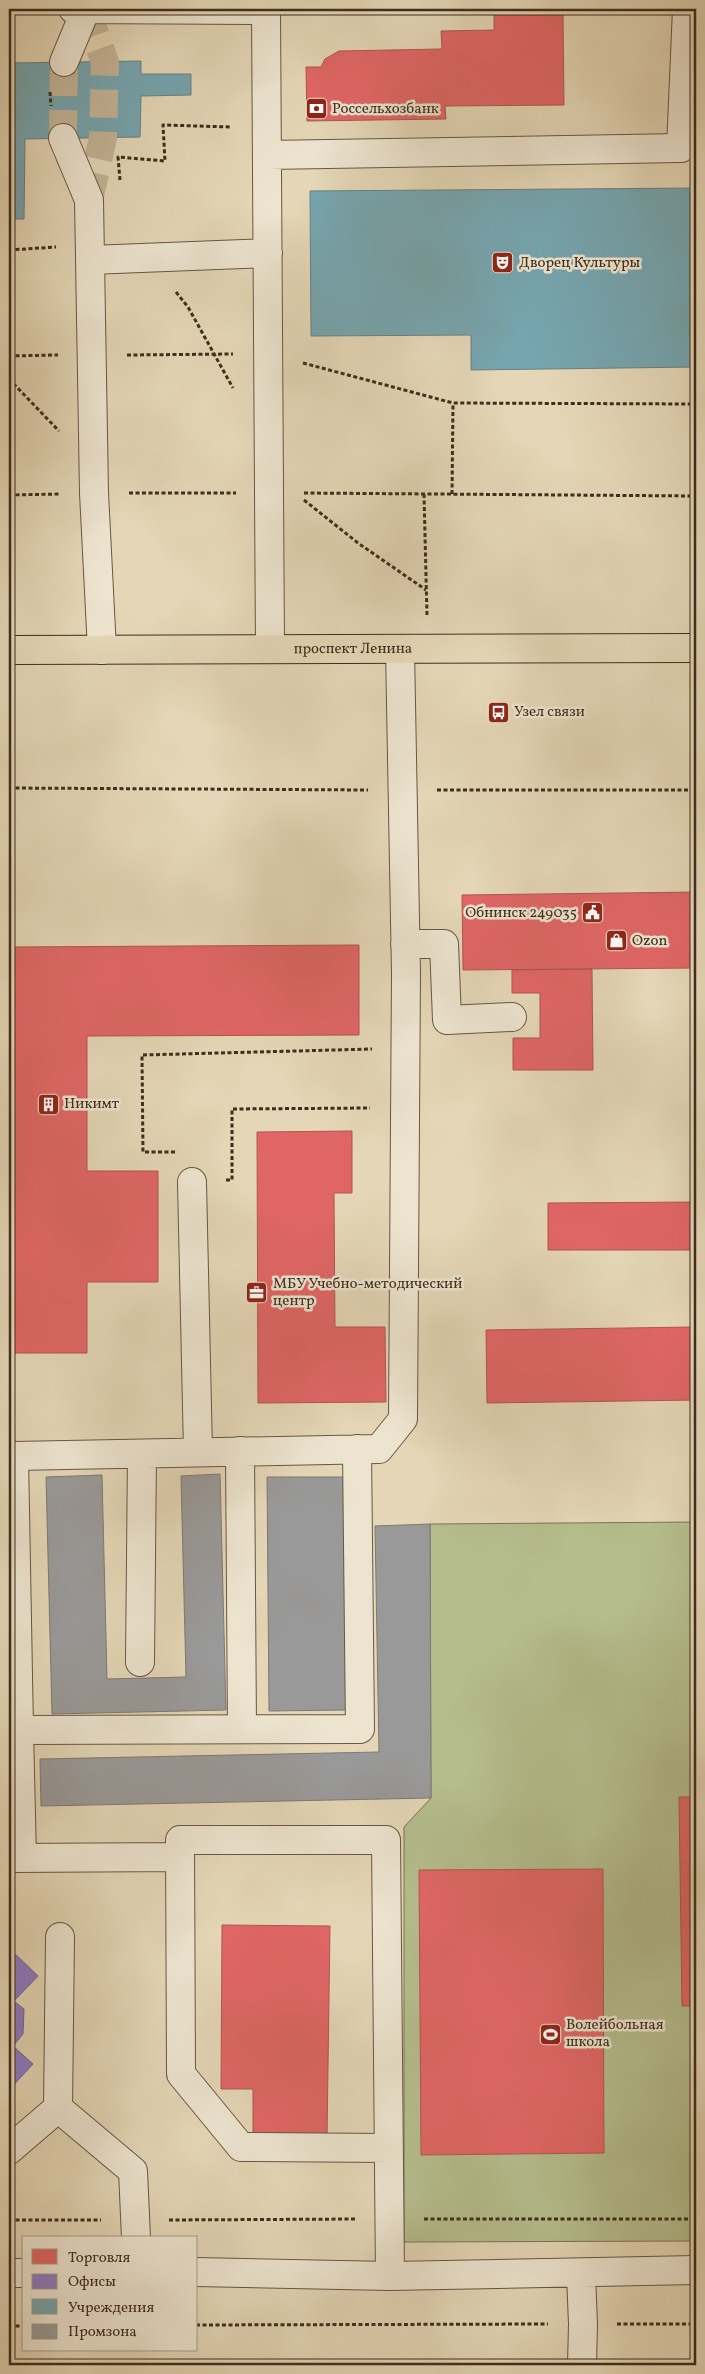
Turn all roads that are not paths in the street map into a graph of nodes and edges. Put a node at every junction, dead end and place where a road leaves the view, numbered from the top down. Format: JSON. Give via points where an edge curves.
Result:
{"nodes":[{"id":1,"x":73,"y":9,"type":"edge"},
{"id":2,"x":86,"y":9,"type":"edge"},
{"id":3,"x":687,"y":9,"type":"edge"},
{"id":4,"x":64,"y":62,"type":"tunnel mouth"},
{"id":5,"x":63,"y":138,"type":"tunnel mouth"},
{"id":6,"x":267,"y":155,"type":"junction"},
{"id":7,"x":268,"y":253,"type":"junction"},
{"id":8,"x":90,"y":260,"type":"junction"},
{"id":9,"x":696,"y":648,"type":"edge"},
{"id":10,"x":270,"y":649,"type":"junction"},
{"id":11,"x":400,"y":649,"type":"junction"},
{"id":12,"x":9,"y":650,"type":"edge"},
{"id":13,"x":102,"y":650,"type":"junction"},
{"id":14,"x":405,"y":944,"type":"junction"},
{"id":15,"x":512,"y":1017,"type":"dead end"},
{"id":16,"x":192,"y":1182,"type":"road end"},
{"id":17,"x":357,"y":1449,"type":"junction"},
{"id":18,"x":240,"y":1451,"type":"junction"},
{"id":19,"x":198,"y":1452,"type":"junction"},
{"id":20,"x":142,"y":1454,"type":"junction"},
{"id":21,"x":12,"y":1494,"type":"edge"},
{"id":22,"x":140,"y":1662,"type":"dead end"},
{"id":23,"x":242,"y":1729,"type":"junction"},
{"id":24,"x":20,"y":1730,"type":"junction"},
{"id":25,"x":180,"y":1857,"type":"junction"},
{"id":26,"x":15,"y":1858,"type":"edge"},
{"id":27,"x":60,"y":1938,"type":"dead end"},
{"id":28,"x":58,"y":2108,"type":"junction"},
{"id":29,"x":389,"y":2148,"type":"junction"},
{"id":30,"x":9,"y":2150,"type":"edge"},
{"id":31,"x":136,"y":2236,"type":"edge"},
{"id":32,"x":696,"y":2270,"type":"edge"},
{"id":33,"x":198,"y":2272,"type":"edge"},
{"id":34,"x":9,"y":2273,"type":"edge"},
{"id":35,"x":22,"y":2273,"type":"edge"},
{"id":36,"x":581,"y":2274,"type":"junction"},
{"id":37,"x":390,"y":2276,"type":"junction"},
{"id":38,"x":582,"y":2365,"type":"edge"}],
"edges":[{"from":1,"to":2,"type":"street"},
{"from":2,"to":4,"type":"street"},
{"from":2,"to":6,"type":"street","via":[[266,10]]},
{"from":3,"to":6,"type":"street","via":[[681,148]]},
{"from":5,"to":8,"type":"street","via":[[89,200]]},
{"from":6,"to":7,"type":"street"},
{"from":7,"to":8,"type":"street"},
{"from":7,"to":10,"type":"street"},
{"from":8,"to":13,"type":"street","via":[[94,480]]},
{"from":9,"to":11,"type":"main road","name":"проспект Ленина"},
{"from":10,"to":11,"type":"main road","name":"проспект Ленина"},
{"from":10,"to":13,"type":"main road","name":"проспект Ленина"},
{"from":11,"to":14,"type":"street"},
{"from":12,"to":13,"type":"main road","name":"проспект Ленина"},
{"from":14,"to":15,"type":"street","via":[[444,944],[448,1020]]},
{"from":14,"to":17,"type":"street","via":[[403,1419],[378,1449]]},
{"from":16,"to":19,"type":"street"},
{"from":17,"to":18,"type":"street"},
{"from":17,"to":23,"type":"street","via":[[360,1729]]},
{"from":18,"to":19,"type":"street"},
{"from":18,"to":23,"type":"street"},
{"from":19,"to":20,"type":"street"},
{"from":20,"to":21,"type":"street","via":[[14,1456]]},
{"from":20,"to":22,"type":"street"},
{"from":21,"to":24,"type":"street"},
{"from":23,"to":24,"type":"street"},
{"from":24,"to":26,"type":"street"},
{"from":25,"to":26,"type":"street"},
{"from":25,"to":29,"type":"street","via":[[181,2074],[241,2148]]},
{"from":25,"to":29,"type":"street","via":[[180,1840],[386,1840]]},
{"from":27,"to":28,"type":"street"},
{"from":28,"to":30,"type":"street"},
{"from":28,"to":31,"type":"street","via":[[133,2171]]},
{"from":29,"to":37,"type":"street"},
{"from":32,"to":36,"type":"street"},
{"from":33,"to":37,"type":"street"},
{"from":34,"to":35,"type":"street"},
{"from":36,"to":37,"type":"street"},
{"from":36,"to":38,"type":"street"}]}
